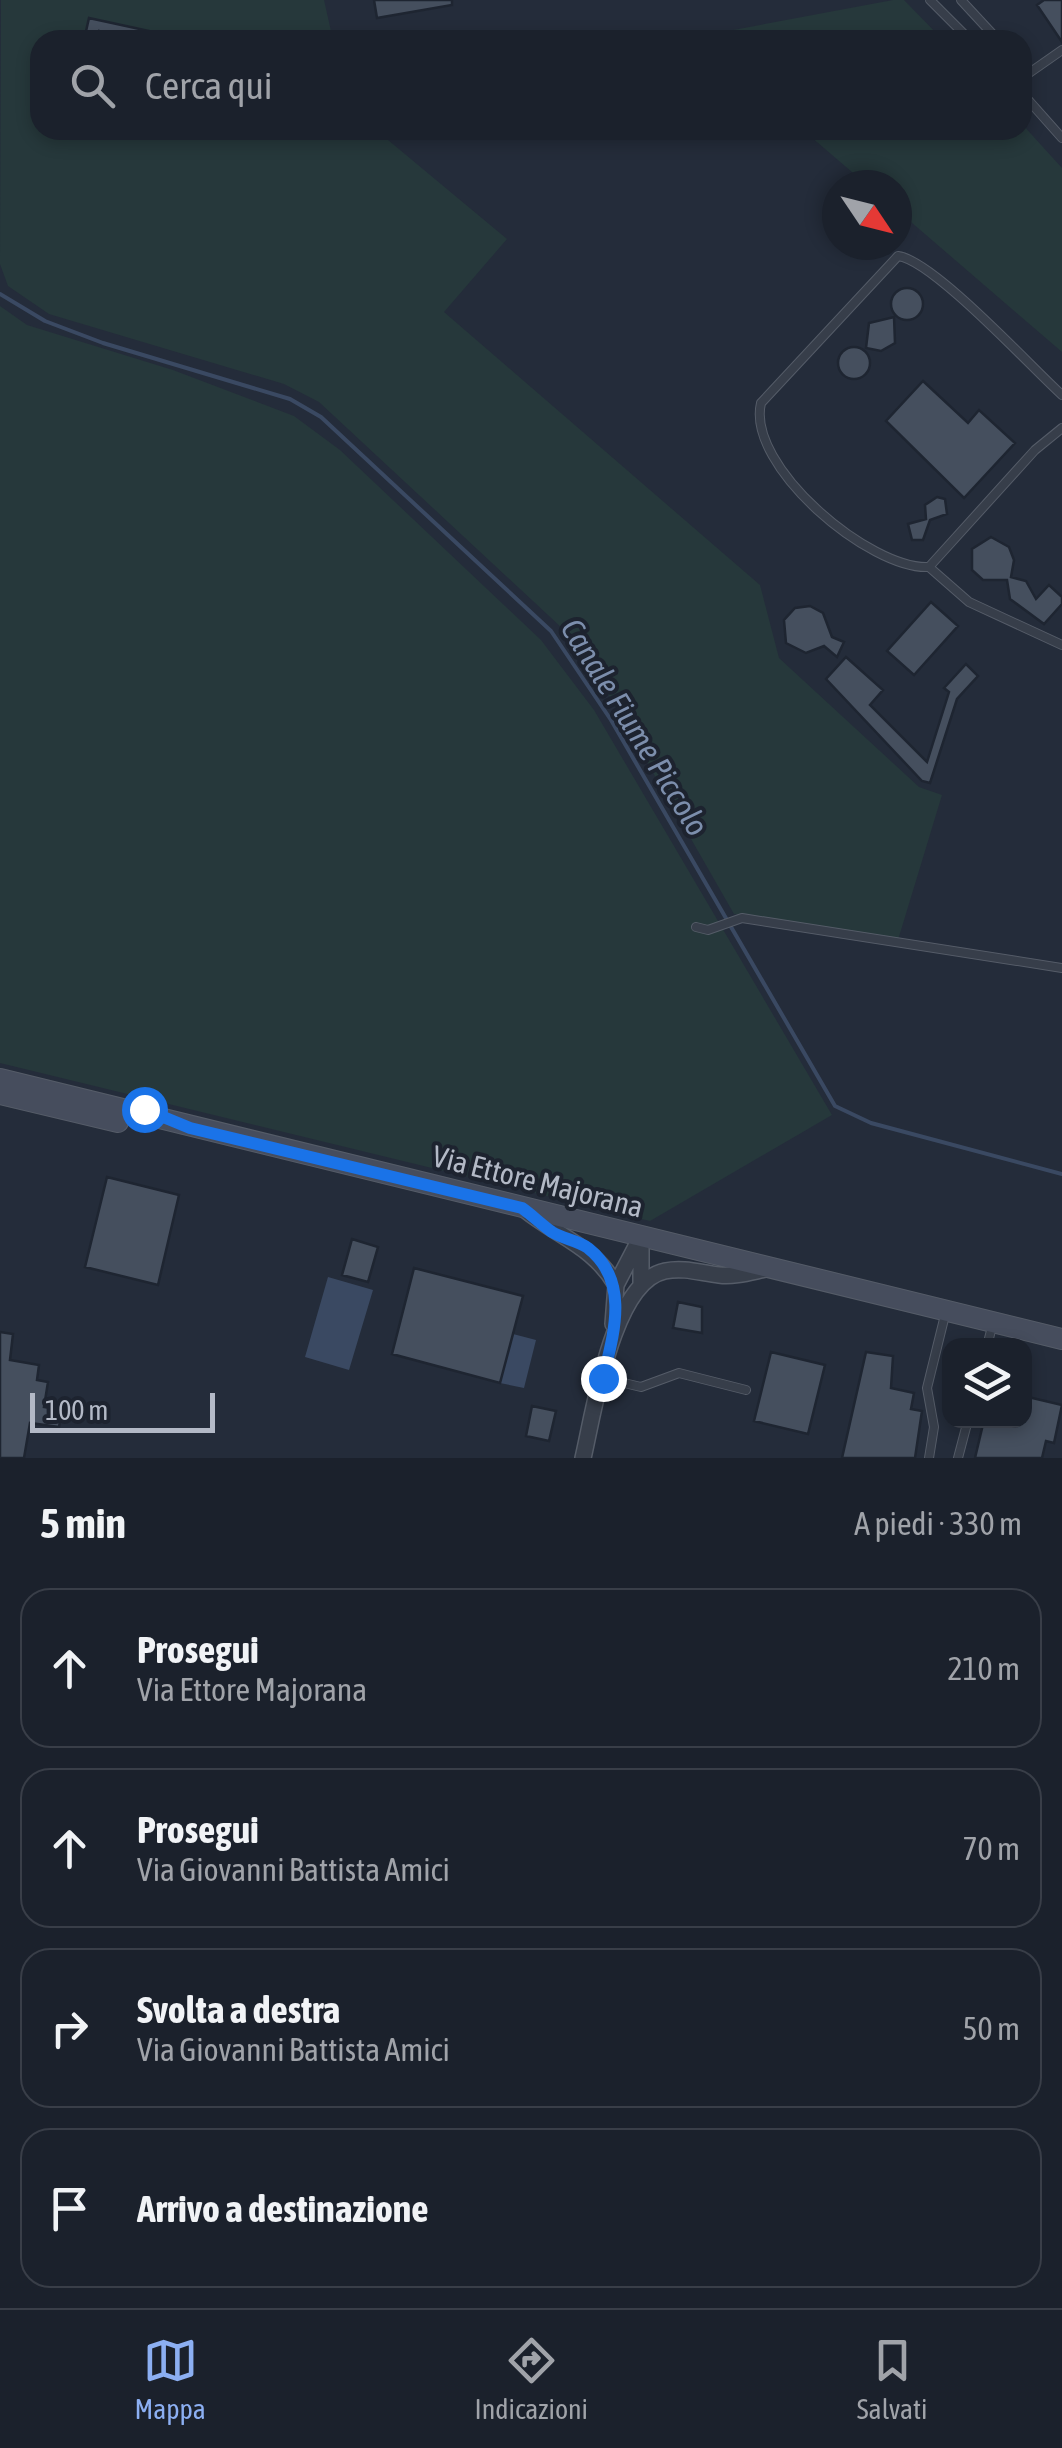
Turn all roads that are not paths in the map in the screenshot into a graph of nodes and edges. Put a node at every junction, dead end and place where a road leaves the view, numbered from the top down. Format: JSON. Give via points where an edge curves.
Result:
{"nodes":[{"id":1,"x":930,"y":0,"type":"edge"},
{"id":2,"x":962,"y":0,"type":"edge"},
{"id":3,"x":960,"y":30,"type":"edge"},
{"id":4,"x":989,"y":30,"type":"edge"},
{"id":5,"x":1062,"y":50,"type":"edge"},
{"id":6,"x":1032,"y":68,"type":"edge"},
{"id":7,"x":1032,"y":105,"type":"edge"},
{"id":8,"x":1062,"y":138,"type":"edge"},
{"id":9,"x":1062,"y":396,"type":"edge"},
{"id":10,"x":1062,"y":428,"type":"edge"},
{"id":11,"x":929,"y":567,"type":"junction"},
{"id":12,"x":1062,"y":645,"type":"edge"},
{"id":13,"x":696,"y":928,"type":"dead end"},
{"id":14,"x":1062,"y":968,"type":"edge"},
{"id":15,"x":0,"y":1068,"type":"edge"},
{"id":16,"x":0,"y":1079,"type":"edge"},
{"id":17,"x":0,"y":1094,"type":"edge"},
{"id":18,"x":190,"y":1128,"type":"junction"},
{"id":19,"x":522,"y":1208,"type":"junction"},
{"id":20,"x":642,"y":1237,"type":"junction"},
{"id":21,"x":770,"y":1268,"type":"junction"},
{"id":22,"x":641,"y":1284,"type":"junction"},
{"id":23,"x":616,"y":1285,"type":"junction"},
{"id":24,"x":946,"y":1311,"type":"junction"},
{"id":25,"x":993,"y":1323,"type":"junction"},
{"id":26,"x":989,"y":1338,"type":"edge"},
{"id":27,"x":1062,"y":1339,"type":"edge"},
{"id":28,"x":612,"y":1343,"type":"junction"},
{"id":29,"x":603,"y":1378,"type":"junction"},
{"id":30,"x":746,"y":1390,"type":"dead end"},
{"id":31,"x":966,"y":1428,"type":"edge"},
{"id":32,"x":583,"y":1458,"type":"edge"},
{"id":33,"x":929,"y":1458,"type":"edge"},
{"id":34,"x":958,"y":1458,"type":"edge"}],
"edges":[{"from":1,"to":3,"type":"lane"},
{"from":2,"to":4,"type":"lane"},
{"from":5,"to":6,"type":"lane"},
{"from":7,"to":8,"type":"lane"},
{"from":9,"to":11,"type":"lane","via":[[938,278],[898,256],[761,403],[763,435],[782,473],[867,551]]},
{"from":10,"to":11,"type":"lane"},
{"from":11,"to":12,"type":"lane","via":[[969,602]]},
{"from":13,"to":14,"type":"lane","via":[[735,919]]},
{"from":15,"to":18,"type":"main road","via":[[118,1099]]},
{"from":16,"to":18,"type":"main road","name":"Via Ettore Majorana"},
{"from":17,"to":18,"type":"main road","via":[[123,1123]]},
{"from":18,"to":19,"type":"main road","name":"Via Ettore Majorana"},
{"from":19,"to":20,"type":"main road","name":"Via Ettore Majorana"},
{"from":19,"to":23,"type":"street","via":[[585,1246]]},
{"from":20,"to":21,"type":"main road","name":"Via Ettore Majorana"},
{"from":20,"to":22,"type":"street"},
{"from":20,"to":23,"type":"street"},
{"from":21,"to":22,"type":"street","via":[[724,1276],[661,1271]]},
{"from":21,"to":24,"type":"main road","name":"Via Ettore Majorana"},
{"from":22,"to":28,"type":"street"},
{"from":23,"to":28,"type":"street"},
{"from":24,"to":25,"type":"main road","name":"Via Ettore Majorana"},
{"from":24,"to":33,"type":"lane","via":[[927,1388],[934,1428]]},
{"from":25,"to":26,"type":"lane"},
{"from":25,"to":27,"type":"main road","name":"Via Ettore Majorana"},
{"from":28,"to":29,"type":"street"},
{"from":29,"to":30,"type":"lane","via":[[641,1388],[679,1373]]},
{"from":29,"to":32,"type":"street"},
{"from":31,"to":34,"type":"lane"}]}
